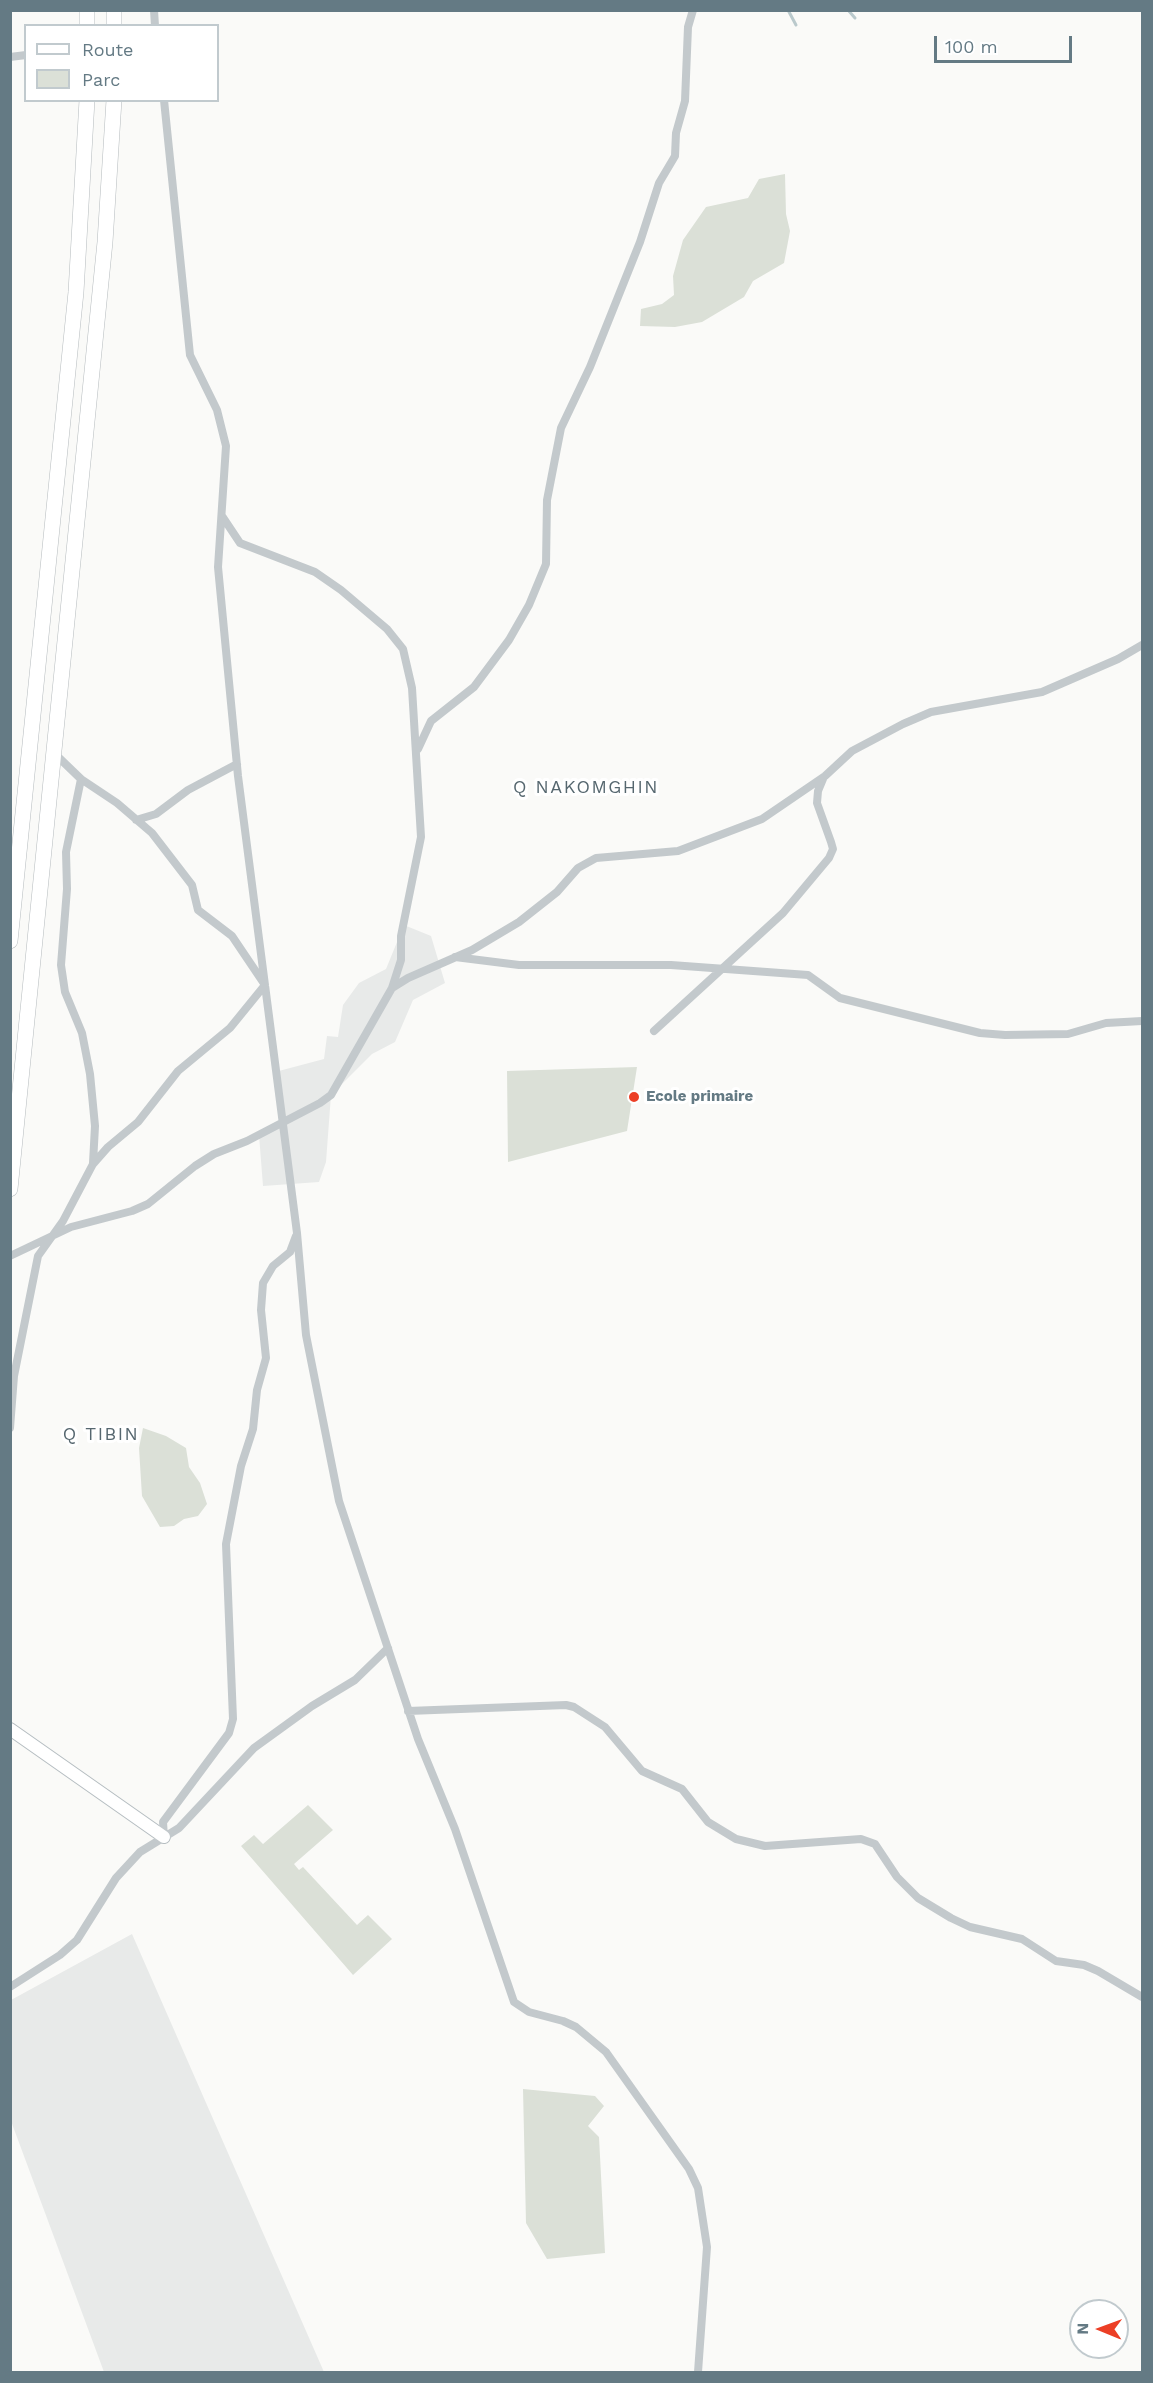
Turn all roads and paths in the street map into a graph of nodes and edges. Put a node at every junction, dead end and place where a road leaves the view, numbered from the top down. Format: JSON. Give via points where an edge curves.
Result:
{"nodes":[{"id":1,"x":693,"y":10,"type":"edge"},
{"id":2,"x":87,"y":102,"type":"edge"},
{"id":3,"x":114,"y":102,"type":"edge"},
{"id":4,"x":164,"y":102,"type":"edge"},
{"id":5,"x":222,"y":516,"type":"junction"},
{"id":6,"x":1143,"y":645,"type":"edge"},
{"id":7,"x":418,"y":749,"type":"junction"},
{"id":8,"x":53,"y":752,"type":"junction"},
{"id":9,"x":237,"y":764,"type":"junction"},
{"id":10,"x":825,"y":776,"type":"junction"},
{"id":11,"x":81,"y":779,"type":"junction"},
{"id":12,"x":136,"y":820,"type":"junction"},
{"id":13,"x":10,"y":941,"type":"edge"},
{"id":14,"x":455,"y":957,"type":"junction"},
{"id":15,"x":724,"y":967,"type":"junction"},
{"id":16,"x":265,"y":985,"type":"junction"},
{"id":17,"x":392,"y":988,"type":"junction"},
{"id":18,"x":1143,"y":1021,"type":"edge"},
{"id":19,"x":654,"y":1031,"type":"dead end"},
{"id":20,"x":283,"y":1122,"type":"junction"},
{"id":21,"x":93,"y":1164,"type":"junction"},
{"id":22,"x":10,"y":1189,"type":"edge"},
{"id":23,"x":297,"y":1233,"type":"junction"},
{"id":24,"x":51,"y":1235,"type":"junction"},
{"id":25,"x":10,"y":1256,"type":"edge"},
{"id":26,"x":10,"y":1428,"type":"edge"},
{"id":27,"x":388,"y":1648,"type":"junction"},
{"id":28,"x":408,"y":1711,"type":"junction"},
{"id":29,"x":10,"y":1729,"type":"edge"},
{"id":30,"x":164,"y":1838,"type":"junction"},
{"id":31,"x":10,"y":1987,"type":"edge"},
{"id":32,"x":1143,"y":1997,"type":"edge"},
{"id":33,"x":698,"y":2373,"type":"edge"}],
"edges":[{"from":1,"to":7,"type":"street","via":[[688,27],[685,101],[676,133],[675,156],[659,183],[640,242],[561,428],[547,500],[546,564],[509,640],[474,687],[431,721]]},
{"from":2,"to":13,"type":"highway","via":[[76,292]]},
{"from":3,"to":8,"type":"highway","via":[[105,242]]},
{"from":4,"to":5,"type":"street","via":[[190,355],[216,410],[226,446]]},
{"from":5,"to":7,"type":"street","via":[[240,543],[315,572],[387,629],[403,650],[412,688]]},
{"from":5,"to":9,"type":"street","via":[[220,601]]},
{"from":6,"to":10,"type":"street","via":[[1042,692],[931,712],[852,751]]},
{"from":7,"to":17,"type":"street","via":[[421,837],[401,936],[401,960]]},
{"from":8,"to":11,"type":"street"},
{"from":8,"to":22,"type":"highway"},
{"from":9,"to":12,"type":"street","via":[[188,790],[156,814]]},
{"from":9,"to":16,"type":"street"},
{"from":10,"to":14,"type":"street","via":[[762,819],[678,851],[596,858],[578,868],[557,892],[519,922]]},
{"from":10,"to":15,"type":"street","via":[[817,803],[831,842],[829,858],[783,913]]},
{"from":11,"to":12,"type":"street"},
{"from":11,"to":21,"type":"street","via":[[66,852],[61,965],[65,992],[82,1033],[90,1074],[95,1126]]},
{"from":12,"to":16,"type":"street","via":[[152,833],[192,885],[198,910],[232,936]]},
{"from":14,"to":15,"type":"street","via":[[519,965]]},
{"from":14,"to":17,"type":"street"},
{"from":15,"to":18,"type":"street","via":[[808,975],[840,998],[980,1033],[1068,1034],[1106,1023]]},
{"from":15,"to":19,"type":"street"},
{"from":16,"to":20,"type":"street"},
{"from":16,"to":21,"type":"street","via":[[230,1028],[178,1071],[138,1122]]},
{"from":17,"to":20,"type":"street","via":[[331,1095]]},
{"from":20,"to":23,"type":"street"},
{"from":20,"to":24,"type":"street","via":[[204,1160],[148,1204]]},
{"from":21,"to":24,"type":"street","via":[[63,1221]]},
{"from":23,"to":27,"type":"street","via":[[306,1335],[339,1501]]},
{"from":23,"to":30,"type":"street","via":[[290,1252],[273,1266],[263,1283],[261,1310],[266,1358],[226,1544],[233,1719],[229,1733],[163,1822]]},
{"from":24,"to":25,"type":"street"},
{"from":24,"to":26,"type":"street","via":[[32,1274],[14,1376]]},
{"from":27,"to":28,"type":"street"},
{"from":27,"to":30,"type":"street","via":[[355,1680],[254,1748],[179,1828]]},
{"from":28,"to":32,"type":"street","via":[[574,1707],[605,1727],[642,1771],[682,1789],[708,1822],[736,1839],[765,1846],[861,1839],[875,1844],[897,1877],[918,1898],[951,1918],[970,1927],[1022,1939],[1056,1961],[1098,1971]]},
{"from":28,"to":33,"type":"street","via":[[455,1829],[514,2002],[529,2012],[576,2027],[606,2052],[698,2186],[707,2247]]},
{"from":29,"to":30,"type":"street"},
{"from":30,"to":31,"type":"street","via":[[140,1852],[116,1878],[77,1940]]}]}
